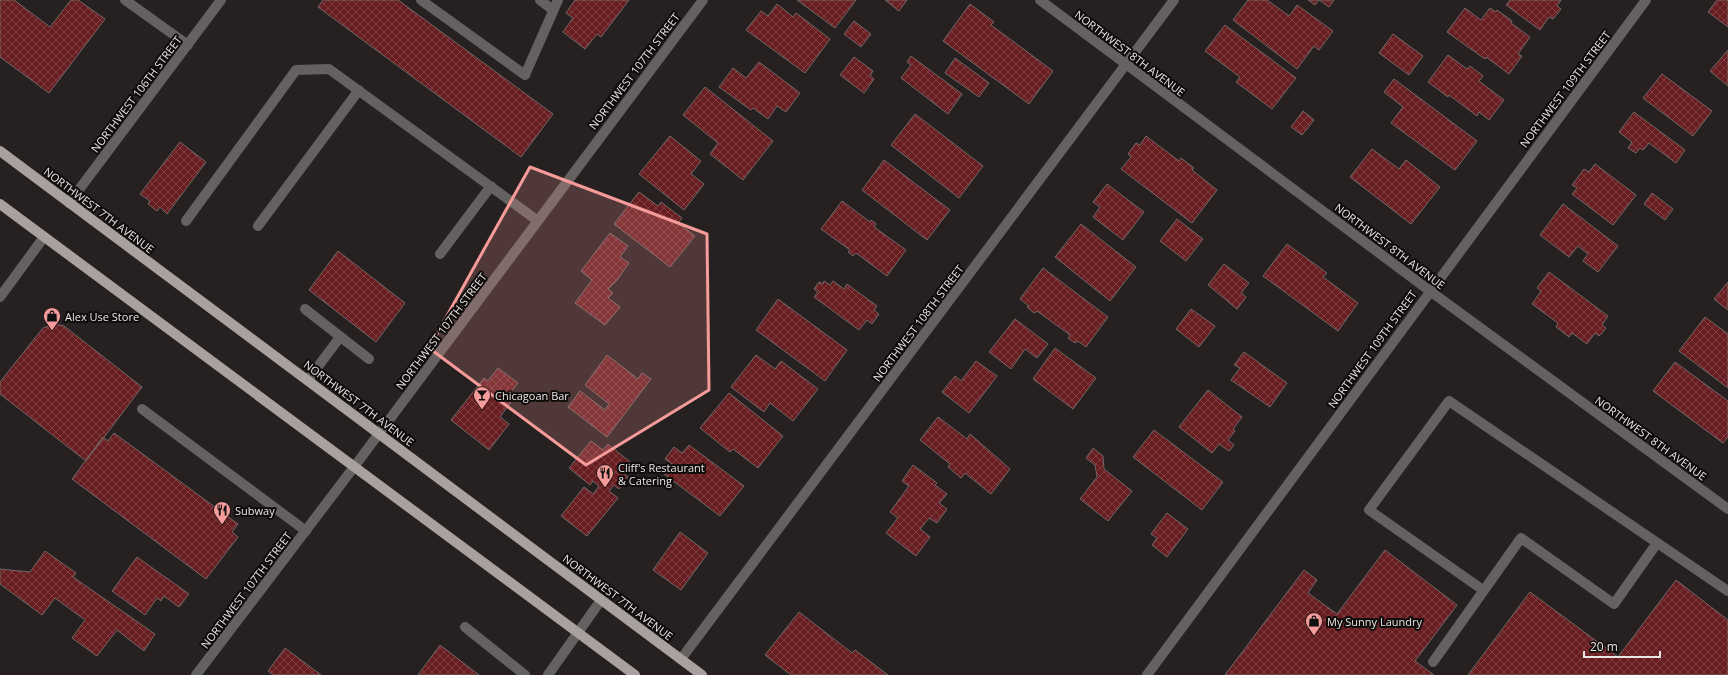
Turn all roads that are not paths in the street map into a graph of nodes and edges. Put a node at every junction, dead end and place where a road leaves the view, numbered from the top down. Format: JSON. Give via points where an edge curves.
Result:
{"nodes":[{"id":1,"x":126,"y":0,"type":"edge"},
{"id":2,"x":221,"y":0,"type":"edge"},
{"id":3,"x":421,"y":0,"type":"edge"},
{"id":4,"x":540,"y":0,"type":"edge"},
{"id":5,"x":558,"y":0,"type":"edge"},
{"id":6,"x":703,"y":0,"type":"edge"},
{"id":7,"x":1040,"y":0,"type":"edge"},
{"id":8,"x":1174,"y":0,"type":"edge"},
{"id":9,"x":1646,"y":0,"type":"edge"},
{"id":10,"x":554,"y":10,"type":"junction"},
{"id":11,"x":188,"y":45,"type":"junction"},
{"id":12,"x":1126,"y":65,"type":"junction"},
{"id":13,"x":359,"y":90,"type":"junction"},
{"id":14,"x":0,"y":151,"type":"edge"},
{"id":15,"x":491,"y":186,"type":"junction"},
{"id":16,"x":69,"y":203,"type":"junction"},
{"id":17,"x":0,"y":204,"type":"edge"},
{"id":18,"x":186,"y":221,"type":"dead end"},
{"id":19,"x":538,"y":221,"type":"junction"},
{"id":20,"x":258,"y":226,"type":"dead end"},
{"id":21,"x":44,"y":237,"type":"junction"},
{"id":22,"x":440,"y":254,"type":"dead end"},
{"id":23,"x":1430,"y":291,"type":"junction"},
{"id":24,"x":0,"y":297,"type":"edge"},
{"id":25,"x":305,"y":309,"type":"dead end"},
{"id":26,"x":340,"y":337,"type":"junction"},
{"id":27,"x":369,"y":359,"type":"dead end"},
{"id":28,"x":308,"y":380,"type":"junction"},
{"id":29,"x":142,"y":409,"type":"dead end"},
{"id":30,"x":379,"y":433,"type":"junction"},
{"id":31,"x":354,"y":467,"type":"junction"},
{"id":32,"x":1728,"y":509,"type":"edge"},
{"id":33,"x":306,"y":532,"type":"junction"},
{"id":34,"x":1657,"y":543,"type":"junction"},
{"id":35,"x":1483,"y":590,"type":"junction"},
{"id":36,"x":1728,"y":591,"type":"edge"},
{"id":37,"x":601,"y":600,"type":"junction"},
{"id":38,"x":465,"y":627,"type":"dead end"},
{"id":39,"x":577,"y":632,"type":"junction"},
{"id":40,"x":681,"y":659,"type":"junction"},
{"id":41,"x":1433,"y":662,"type":"dead end"},
{"id":42,"x":196,"y":675,"type":"edge"},
{"id":43,"x":525,"y":675,"type":"edge"},
{"id":44,"x":548,"y":675,"type":"edge"},
{"id":45,"x":635,"y":675,"type":"edge"},
{"id":46,"x":702,"y":675,"type":"edge"},
{"id":47,"x":1147,"y":675,"type":"edge"}],
"edges":[{"from":1,"to":11,"type":"street"},
{"from":2,"to":11,"type":"street","name":"NORTHWEST 106TH STREET"},
{"from":3,"to":10,"type":"street","via":[[525,75]]},
{"from":4,"to":10,"type":"street"},
{"from":5,"to":10,"type":"street"},
{"from":6,"to":19,"type":"street","name":"NORTHWEST 107TH STREET"},
{"from":7,"to":12,"type":"street","name":"NORTHWEST 8TH AVENUE"},
{"from":8,"to":12,"type":"street","name":"NORTHWEST 108TH STREET"},
{"from":9,"to":23,"type":"street","name":"NORTHWEST 109TH STREET"},
{"from":11,"to":16,"type":"street","name":"NORTHWEST 106TH STREET"},
{"from":12,"to":23,"type":"street","name":"NORTHWEST 8TH AVENUE"},
{"from":12,"to":40,"type":"street","name":"NORTHWEST 108TH STREET"},
{"from":13,"to":15,"type":"street"},
{"from":13,"to":18,"type":"street","via":[[329,69],[296,70]]},
{"from":13,"to":20,"type":"street"},
{"from":14,"to":16,"type":"main road","name":"NORTHWEST 7TH AVENUE"},
{"from":15,"to":19,"type":"street"},
{"from":15,"to":22,"type":"street"},
{"from":16,"to":28,"type":"main road","name":"NORTHWEST 7TH AVENUE"},
{"from":17,"to":21,"type":"main road"},
{"from":19,"to":30,"type":"street","name":"NORTHWEST 107TH STREET"},
{"from":21,"to":24,"type":"street"},
{"from":21,"to":31,"type":"main road"},
{"from":23,"to":32,"type":"street","name":"NORTHWEST 8TH AVENUE"},
{"from":23,"to":47,"type":"street","name":"NORTHWEST 109TH STREET"},
{"from":25,"to":26,"type":"street"},
{"from":26,"to":27,"type":"street"},
{"from":26,"to":28,"type":"street"},
{"from":28,"to":30,"type":"main road","name":"NORTHWEST 7TH AVENUE"},
{"from":29,"to":33,"type":"street"},
{"from":30,"to":31,"type":"street","name":"NORTHWEST 107TH STREET"},
{"from":30,"to":37,"type":"main road","name":"NORTHWEST 7TH AVENUE"},
{"from":31,"to":33,"type":"street","name":"NORTHWEST 107TH STREET"},
{"from":31,"to":39,"type":"main road"},
{"from":33,"to":42,"type":"street","name":"NORTHWEST 107TH STREET"},
{"from":34,"to":35,"type":"street","via":[[1614,604],[1522,538]]},
{"from":34,"to":35,"type":"street","via":[[1449,401],[1369,510]]},
{"from":34,"to":36,"type":"street"},
{"from":35,"to":41,"type":"street"},
{"from":37,"to":39,"type":"street"},
{"from":37,"to":40,"type":"main road","name":"NORTHWEST 7TH AVENUE"},
{"from":38,"to":43,"type":"street"},
{"from":39,"to":44,"type":"street"},
{"from":39,"to":45,"type":"main road"},
{"from":40,"to":46,"type":"main road","name":"NORTHWEST 7TH AVENUE"}]}
